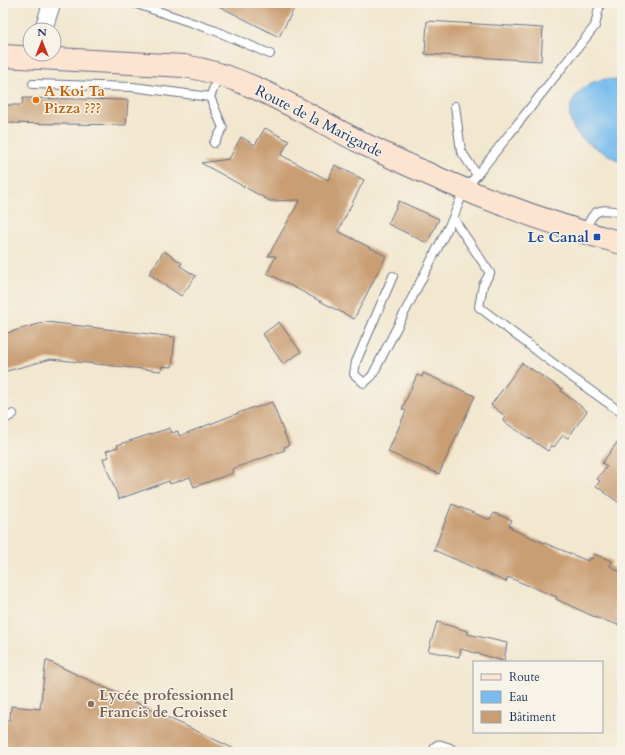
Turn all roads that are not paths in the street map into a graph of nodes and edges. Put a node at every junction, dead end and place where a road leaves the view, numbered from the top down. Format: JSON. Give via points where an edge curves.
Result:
{"nodes":[{"id":1,"x":52,"y":3,"type":"edge"},
{"id":2,"x":134,"y":3,"type":"edge"},
{"id":3,"x":600,"y":3,"type":"edge"},
{"id":4,"x":46,"y":22,"type":"edge"},
{"id":5,"x":270,"y":54,"type":"dead end"},
{"id":6,"x":3,"y":56,"type":"edge"},
{"id":7,"x":22,"y":56,"type":"edge"},
{"id":8,"x":62,"y":58,"type":"edge"},
{"id":9,"x":219,"y":74,"type":"junction"},
{"id":10,"x":33,"y":84,"type":"dead end"},
{"id":11,"x":210,"y":96,"type":"junction"},
{"id":12,"x":456,"y":106,"type":"dead end"},
{"id":13,"x":214,"y":143,"type":"dead end"},
{"id":14,"x":471,"y":182,"type":"junction"},
{"id":15,"x":622,"y":213,"type":"edge"},
{"id":16,"x":453,"y":218,"type":"junction"},
{"id":17,"x":584,"y":233,"type":"junction"},
{"id":18,"x":622,"y":243,"type":"edge"},
{"id":19,"x":393,"y":276,"type":"dead end"},
{"id":20,"x":622,"y":413,"type":"edge"},
{"id":21,"x":13,"y":414,"type":"dead end"},
{"id":22,"x":3,"y":420,"type":"edge"}],
"edges":[{"from":1,"to":4,"type":"street"},
{"from":2,"to":5,"type":"lane","via":[[216,31]]},
{"from":3,"to":14,"type":"lane","via":[[595,26]]},
{"from":6,"to":7,"type":"main road","name":"Route de la Marigarde"},
{"from":8,"to":9,"type":"main road","name":"Route de la Marigarde","via":[[184,66]]},
{"from":9,"to":11,"type":"lane"},
{"from":9,"to":14,"type":"main road","name":"Route de la Marigarde","via":[[264,93],[405,164]]},
{"from":10,"to":11,"type":"lane","via":[[133,87]]},
{"from":11,"to":13,"type":"lane","via":[[223,128]]},
{"from":12,"to":14,"type":"lane","via":[[461,151]]},
{"from":14,"to":16,"type":"lane"},
{"from":14,"to":17,"type":"main road","name":"Route de la Marigarde","via":[[526,214]]},
{"from":15,"to":17,"type":"lane","via":[[606,209],[597,213],[590,218]]},
{"from":16,"to":19,"type":"lane","via":[[372,376],[364,383],[354,374],[356,362]]},
{"from":16,"to":20,"type":"lane","via":[[490,273],[483,285],[479,307]]},
{"from":17,"to":18,"type":"main road","name":"Route de la Marigarde"},
{"from":21,"to":22,"type":"lane"}]}
